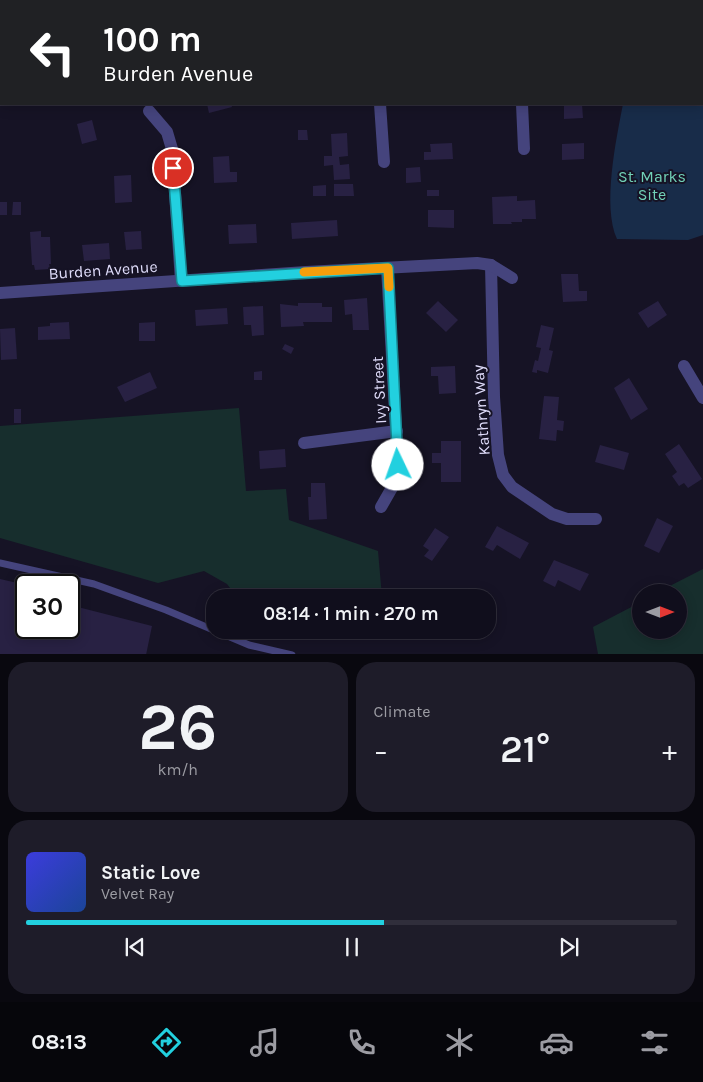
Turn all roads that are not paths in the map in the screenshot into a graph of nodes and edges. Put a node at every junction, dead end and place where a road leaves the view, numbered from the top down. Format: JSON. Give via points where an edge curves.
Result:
{"nodes":[{"id":1,"x":342,"y":0,"type":"edge"},
{"id":2,"x":354,"y":0,"type":"edge"},
{"id":3,"x":380,"y":105,"type":"edge"},
{"id":4,"x":522,"y":105,"type":"edge"},
{"id":5,"x":150,"y":111,"type":"dead end"},
{"id":6,"x":524,"y":149,"type":"dead end"},
{"id":7,"x":384,"y":162,"type":"dead end"},
{"id":8,"x":491,"y":265,"type":"junction"},
{"id":9,"x":388,"y":268,"type":"junction"},
{"id":10,"x":512,"y":278,"type":"dead end"},
{"id":11,"x":182,"y":281,"type":"junction"},
{"id":12,"x":0,"y":293,"type":"edge"},
{"id":13,"x":684,"y":366,"type":"dead end"},
{"id":14,"x":703,"y":398,"type":"edge"},
{"id":15,"x":397,"y":431,"type":"junction"},
{"id":16,"x":304,"y":443,"type":"dead end"},
{"id":17,"x":381,"y":507,"type":"dead end"},
{"id":18,"x":596,"y":519,"type":"dead end"},
{"id":19,"x":0,"y":563,"type":"edge"},
{"id":20,"x":292,"y":654,"type":"edge"}],
"edges":[{"from":1,"to":2,"type":"street"},
{"from":3,"to":7,"type":"street"},
{"from":4,"to":6,"type":"street"},
{"from":5,"to":11,"type":"street","via":[[167,132],[172,149]]},
{"from":8,"to":9,"type":"street","name":"Burden Avenue"},
{"from":8,"to":10,"type":"street"},
{"from":8,"to":18,"type":"street","name":"Kathryn Way","via":[[494,397],[498,455],[503,474],[512,487],[552,514],[567,519]]},
{"from":9,"to":11,"type":"street","name":"Burden Avenue"},
{"from":9,"to":15,"type":"street","name":"Ivy Street"},
{"from":11,"to":12,"type":"street","name":"Burden Avenue"},
{"from":13,"to":14,"type":"street"},
{"from":15,"to":16,"type":"street"},
{"from":15,"to":17,"type":"street","name":"Ivy Street","via":[[398,465],[393,486]]},
{"from":19,"to":20,"type":"lane","via":[[94,584],[166,610],[249,646]]}]}
